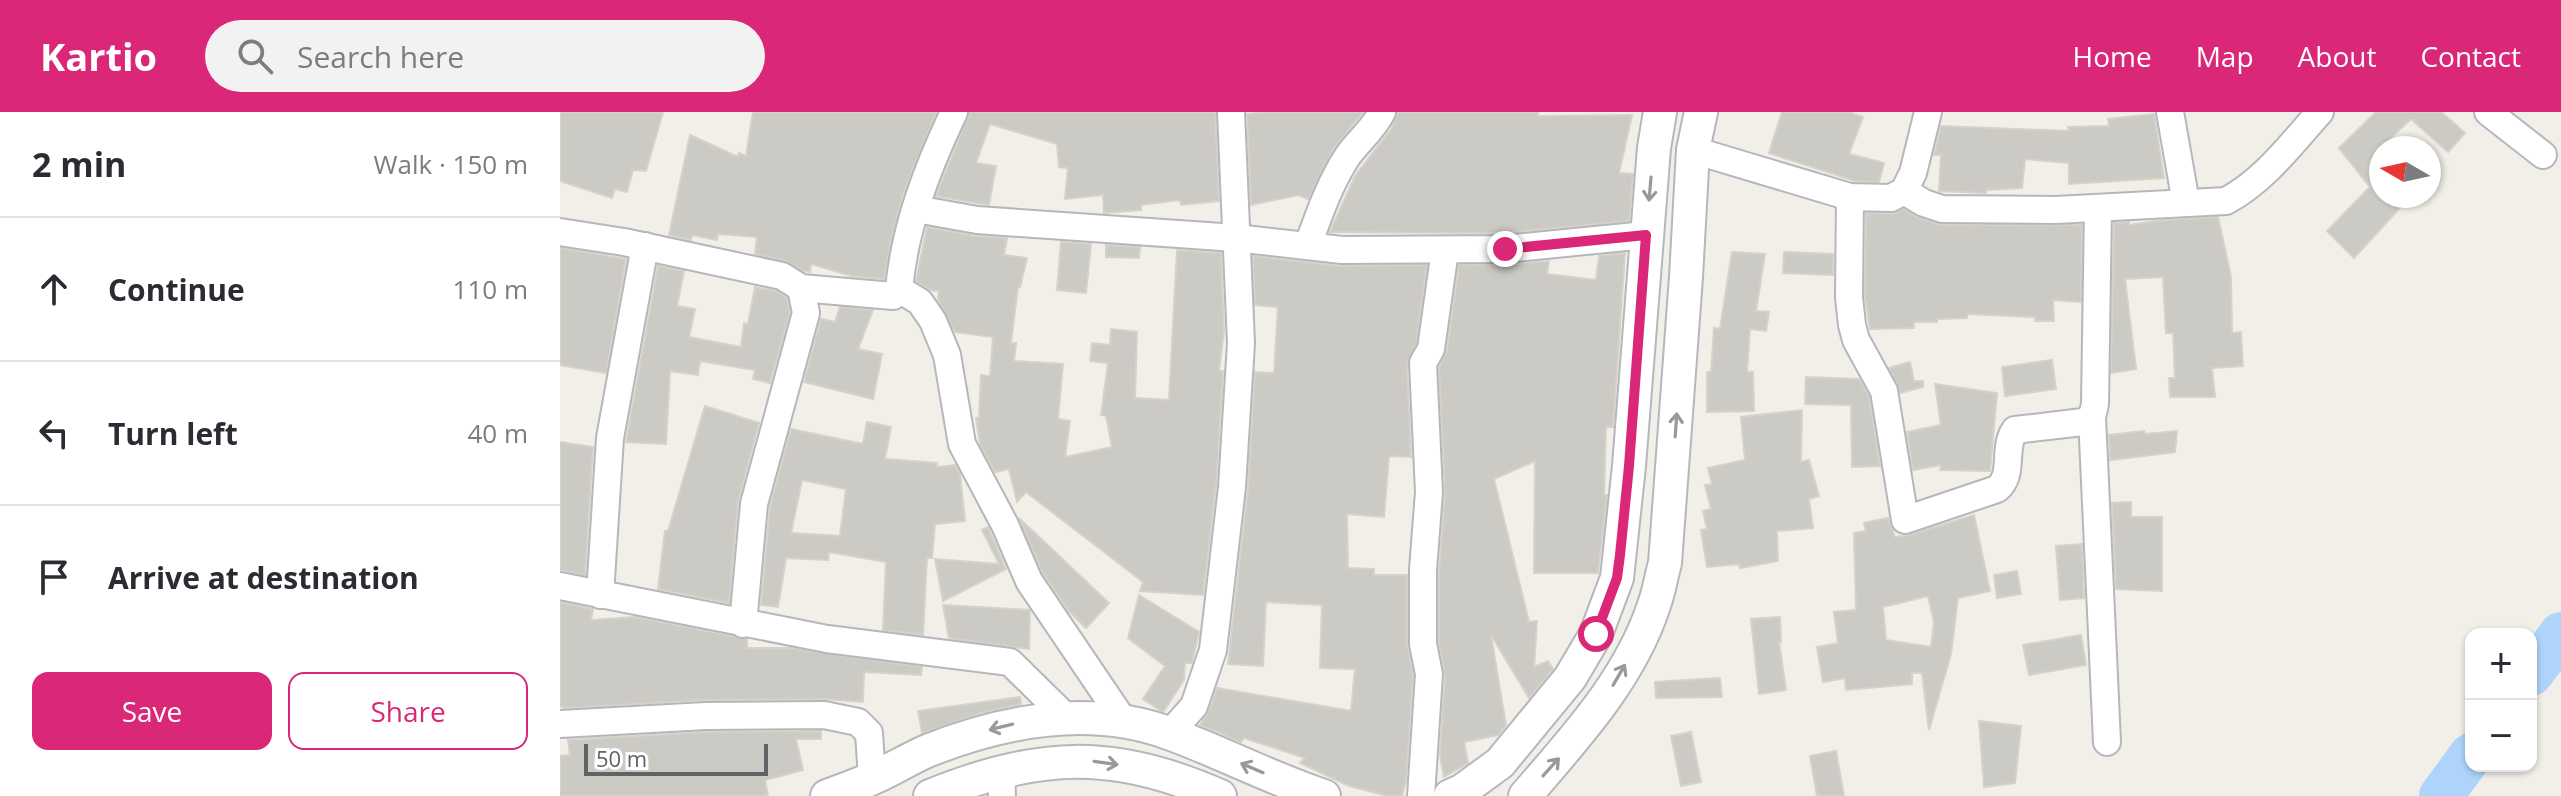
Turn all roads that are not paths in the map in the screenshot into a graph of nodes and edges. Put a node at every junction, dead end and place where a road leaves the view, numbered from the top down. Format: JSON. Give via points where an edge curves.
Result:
{"nodes":[{"id":1,"x":954,"y":112,"type":"edge"},
{"id":2,"x":1231,"y":112,"type":"edge"},
{"id":3,"x":1382,"y":112,"type":"edge"},
{"id":4,"x":1660,"y":112,"type":"edge"},
{"id":5,"x":1701,"y":112,"type":"edge"},
{"id":6,"x":1928,"y":112,"type":"edge"},
{"id":7,"x":2170,"y":112,"type":"edge"},
{"id":8,"x":2320,"y":112,"type":"edge"},
{"id":9,"x":2488,"y":112,"type":"edge"},
{"id":10,"x":1693,"y":150,"type":"junction"},
{"id":11,"x":2543,"y":155,"type":"dead end"},
{"id":12,"x":1904,"y":191,"type":"junction"},
{"id":13,"x":1850,"y":197,"type":"junction"},
{"id":14,"x":2186,"y":203,"type":"junction"},
{"id":15,"x":2098,"y":208,"type":"junction"},
{"id":16,"x":916,"y":209,"type":"junction"},
{"id":17,"x":560,"y":232,"type":"edge"},
{"id":18,"x":1646,"y":235,"type":"junction"},
{"id":19,"x":1236,"y":238,"type":"junction"},
{"id":20,"x":1308,"y":245,"type":"junction"},
{"id":21,"x":645,"y":246,"type":"junction"},
{"id":22,"x":1445,"y":250,"type":"junction"},
{"id":23,"x":801,"y":288,"type":"junction"},
{"id":24,"x":899,"y":289,"type":"junction"},
{"id":25,"x":2092,"y":417,"type":"junction"},
{"id":26,"x":560,"y":586,"type":"edge"},
{"id":27,"x":600,"y":595,"type":"junction"},
{"id":28,"x":743,"y":624,"type":"junction"},
{"id":29,"x":1067,"y":718,"type":"junction"},
{"id":30,"x":1123,"y":720,"type":"junction"},
{"id":31,"x":560,"y":724,"type":"edge"},
{"id":32,"x":1170,"y":733,"type":"junction"},
{"id":33,"x":2107,"y":742,"type":"dead end"},
{"id":34,"x":872,"y":779,"type":"junction"},
{"id":35,"x":1002,"y":784,"type":"edge"},
{"id":36,"x":1459,"y":794,"type":"edge"},
{"id":37,"x":1526,"y":795,"type":"edge"},
{"id":38,"x":827,"y":796,"type":"edge"},
{"id":39,"x":930,"y":796,"type":"edge"},
{"id":40,"x":1220,"y":796,"type":"edge"},
{"id":41,"x":1324,"y":796,"type":"edge"},
{"id":42,"x":1421,"y":796,"type":"edge"}],
"edges":[{"from":1,"to":16,"type":"street"},
{"from":2,"to":19,"type":"street"},
{"from":3,"to":20,"type":"street","via":[[1337,175]]},
{"from":4,"to":18,"type":"street","one_way":true},
{"from":5,"to":10,"type":"street"},
{"from":6,"to":12,"type":"street"},
{"from":7,"to":14,"type":"street"},
{"from":8,"to":14,"type":"street","via":[[2245,190],[2226,201]]},
{"from":9,"to":11,"type":"street"},
{"from":10,"to":13,"type":"street"},
{"from":37,"to":10,"type":"street","one_way":true,"via":[[1608,693],[1642,635],[1665,563]]},
{"from":12,"to":13,"type":"street","via":[[1891,198]]},
{"from":12,"to":15,"type":"street","via":[[1942,209]]},
{"from":13,"to":25,"type":"street","via":[[1852,325],[1884,391],[1905,520],[1997,489],[2006,477],[2008,443],[2015,430]]},
{"from":14,"to":15,"type":"street"},
{"from":15,"to":25,"type":"street"},
{"from":16,"to":19,"type":"street","via":[[977,220]]},
{"from":16,"to":24,"type":"street","via":[[902,253]]},
{"from":17,"to":21,"type":"street"},
{"from":18,"to":22,"type":"street"},
{"from":18,"to":36,"type":"street","via":[[1617,578],[1585,656],[1500,763]]},
{"from":19,"to":20,"type":"street"},
{"from":19,"to":32,"type":"street","via":[[1240,357],[1213,650],[1194,706]]},
{"from":20,"to":22,"type":"street"},
{"from":21,"to":23,"type":"street","via":[[782,276]]},
{"from":21,"to":27,"type":"street","via":[[610,438]]},
{"from":22,"to":42,"type":"street","via":[[1431,349],[1423,363],[1429,492],[1423,644],[1429,674]]},
{"from":23,"to":24,"type":"street","via":[[893,296]]},
{"from":23,"to":28,"type":"street","via":[[806,313],[754,504]]},
{"from":24,"to":30,"type":"street","via":[[920,302],[933,321],[947,355],[962,444],[1029,581]]},
{"from":25,"to":33,"type":"street"},
{"from":26,"to":27,"type":"street"},
{"from":27,"to":28,"type":"street"},
{"from":28,"to":29,"type":"street","via":[[1010,662]]},
{"from":29,"to":30,"type":"street"},
{"from":29,"to":34,"type":"street","one_way":true,"via":[[975,733]]},
{"from":30,"to":32,"type":"street"},
{"from":31,"to":34,"type":"street","via":[[824,715],[858,722],[869,733]]},
{"from":41,"to":32,"type":"street","one_way":true},
{"from":34,"to":38,"type":"street"},
{"from":35,"to":39,"type":"street"},
{"from":35,"to":40,"type":"street","one_way":true,"via":[[1055,761],[1088,761],[1184,780]]}]}
